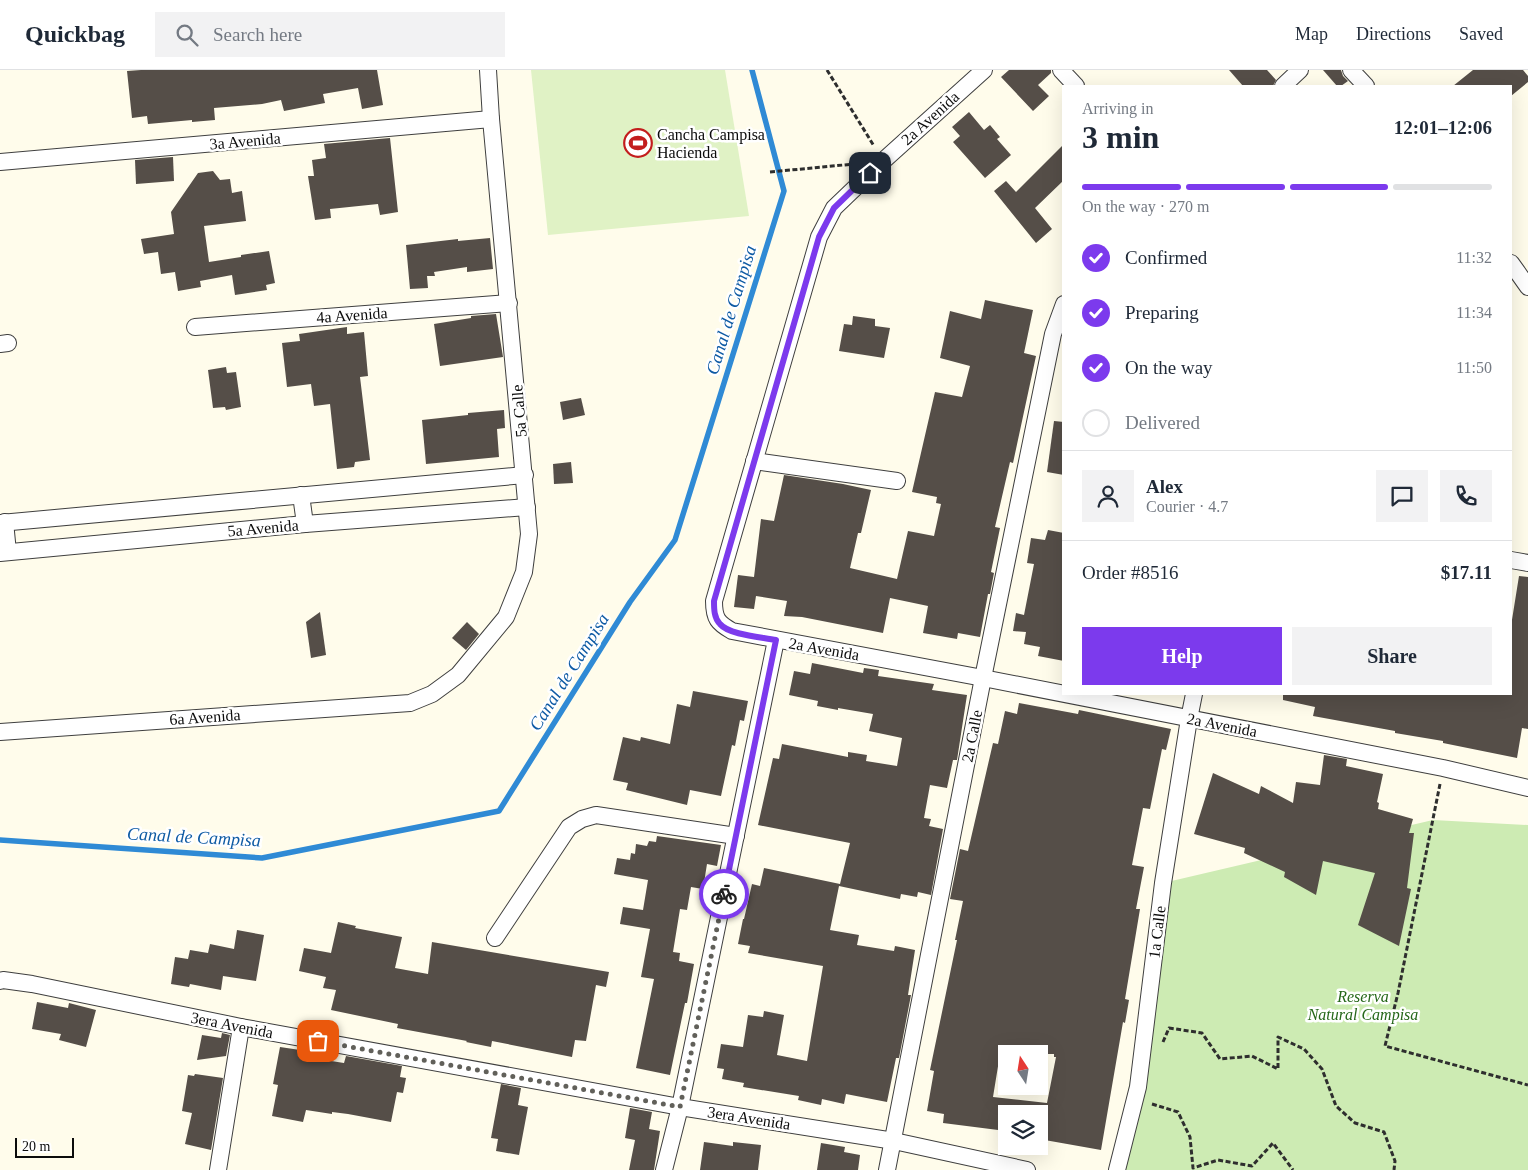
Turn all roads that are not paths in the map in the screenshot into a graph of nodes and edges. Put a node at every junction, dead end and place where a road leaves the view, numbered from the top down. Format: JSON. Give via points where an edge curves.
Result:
{"nodes":[{"id":1,"x":488,"y":70,"type":"edge"},
{"id":2,"x":984,"y":70,"type":"edge"},
{"id":3,"x":1061,"y":70,"type":"edge"},
{"id":4,"x":1300,"y":70,"type":"edge"},
{"id":5,"x":1351,"y":70,"type":"edge"},
{"id":6,"x":1075,"y":85,"type":"edge"},
{"id":7,"x":1284,"y":85,"type":"edge"},
{"id":8,"x":1365,"y":85,"type":"edge"},
{"id":9,"x":491,"y":119,"type":"junction"},
{"id":10,"x":0,"y":162,"type":"edge"},
{"id":11,"x":1512,"y":264,"type":"edge"},
{"id":12,"x":1528,"y":287,"type":"edge"},
{"id":13,"x":509,"y":303,"type":"junction"},
{"id":14,"x":1062,"y":309,"type":"edge"},
{"id":15,"x":195,"y":327,"type":"dead end"},
{"id":16,"x":754,"y":461,"type":"junction"},
{"id":17,"x":524,"y":475,"type":"junction"},
{"id":18,"x":897,"y":481,"type":"dead end"},
{"id":19,"x":301,"y":495,"type":"junction"},
{"id":20,"x":527,"y":508,"type":"junction"},
{"id":21,"x":2,"y":522,"type":"edge"},
{"id":22,"x":305,"y":524,"type":"junction"},
{"id":23,"x":4,"y":553,"type":"edge"},
{"id":24,"x":1512,"y":560,"type":"edge"},
{"id":25,"x":1528,"y":562,"type":"edge"},
{"id":26,"x":776,"y":640,"type":"junction"},
{"id":27,"x":983,"y":678,"type":"junction"},
{"id":28,"x":1062,"y":694,"type":"edge"},
{"id":29,"x":1068,"y":695,"type":"edge"},
{"id":30,"x":1194,"y":695,"type":"edge"},
{"id":31,"x":410,"y":703,"type":"joint"},
{"id":32,"x":1189,"y":719,"type":"junction"},
{"id":33,"x":0,"y":732,"type":"edge"},
{"id":34,"x":1528,"y":788,"type":"edge"},
{"id":35,"x":736,"y":836,"type":"junction"},
{"id":36,"x":495,"y":938,"type":"dead end"},
{"id":37,"x":0,"y":982,"type":"edge"},
{"id":38,"x":242,"y":1027,"type":"junction"},
{"id":39,"x":680,"y":1107,"type":"junction"},
{"id":40,"x":894,"y":1141,"type":"junction"},
{"id":41,"x":218,"y":1170,"type":"edge"},
{"id":42,"x":664,"y":1170,"type":"edge"},
{"id":43,"x":887,"y":1170,"type":"edge"},
{"id":44,"x":1027,"y":1170,"type":"edge"},
{"id":45,"x":1117,"y":1170,"type":"edge"}],
"edges":[{"from":1,"to":9,"type":"street","name":"5a Calle"},
{"from":2,"to":16,"type":"street","name":"2a Avenida","via":[[834,208],[819,237]]},
{"from":3,"to":6,"type":"street"},
{"from":4,"to":7,"type":"street"},
{"from":5,"to":8,"type":"street"},
{"from":9,"to":10,"type":"street","name":"3a Avenida"},
{"from":9,"to":13,"type":"street","name":"5a Calle"},
{"from":11,"to":12,"type":"street"},
{"from":13,"to":15,"type":"street","name":"4a Avenida"},
{"from":13,"to":17,"type":"street","name":"5a Calle"},
{"from":14,"to":27,"type":"street","name":"2a Calle","via":[[1053,334]]},
{"from":16,"to":18,"type":"street"},
{"from":16,"to":26,"type":"street","name":"2a Avenida","via":[[714,601],[714,612],[720,624],[732,631]]},
{"from":17,"to":19,"type":"street","name":"5a Avenida"},
{"from":17,"to":20,"type":"street","name":"5a Calle"},
{"from":19,"to":21,"type":"street","name":"5a Avenida"},
{"from":19,"to":22,"type":"street"},
{"from":20,"to":22,"type":"street","name":"5a Avenida"},
{"from":20,"to":31,"type":"street","name":"5a Calle","via":[[529,534],[524,572],[506,617],[458,675],[432,694]]},
{"from":21,"to":23,"type":"street"},
{"from":22,"to":23,"type":"street","name":"5a Avenida"},
{"from":24,"to":25,"type":"street"},
{"from":26,"to":27,"type":"street","name":"2a Avenida"},
{"from":26,"to":35,"type":"street"},
{"from":27,"to":28,"type":"street","name":"2a Avenida"},
{"from":27,"to":40,"type":"street","name":"2a Calle"},
{"from":29,"to":32,"type":"street","name":"2a Avenida"},
{"from":30,"to":32,"type":"street","name":"1a Calle"},
{"from":31,"to":33,"type":"street","name":"6a Avenida"},
{"from":32,"to":34,"type":"street","name":"2a Avenida","via":[[1443,768]]},
{"from":32,"to":45,"type":"street","name":"1a Calle","via":[[1163,883],[1138,1087]]},
{"from":35,"to":36,"type":"street","via":[[596,815],[582,819],[569,827]]},
{"from":35,"to":39,"type":"street"},
{"from":37,"to":38,"type":"street","name":"3era Avenida","via":[[32,984]]},
{"from":38,"to":39,"type":"street","name":"3era Avenida"},
{"from":38,"to":41,"type":"street"},
{"from":39,"to":40,"type":"street","name":"3era Avenida"},
{"from":39,"to":42,"type":"street"},
{"from":40,"to":43,"type":"street","name":"2a Calle"},
{"from":40,"to":44,"type":"street","name":"3era Avenida"}]}
